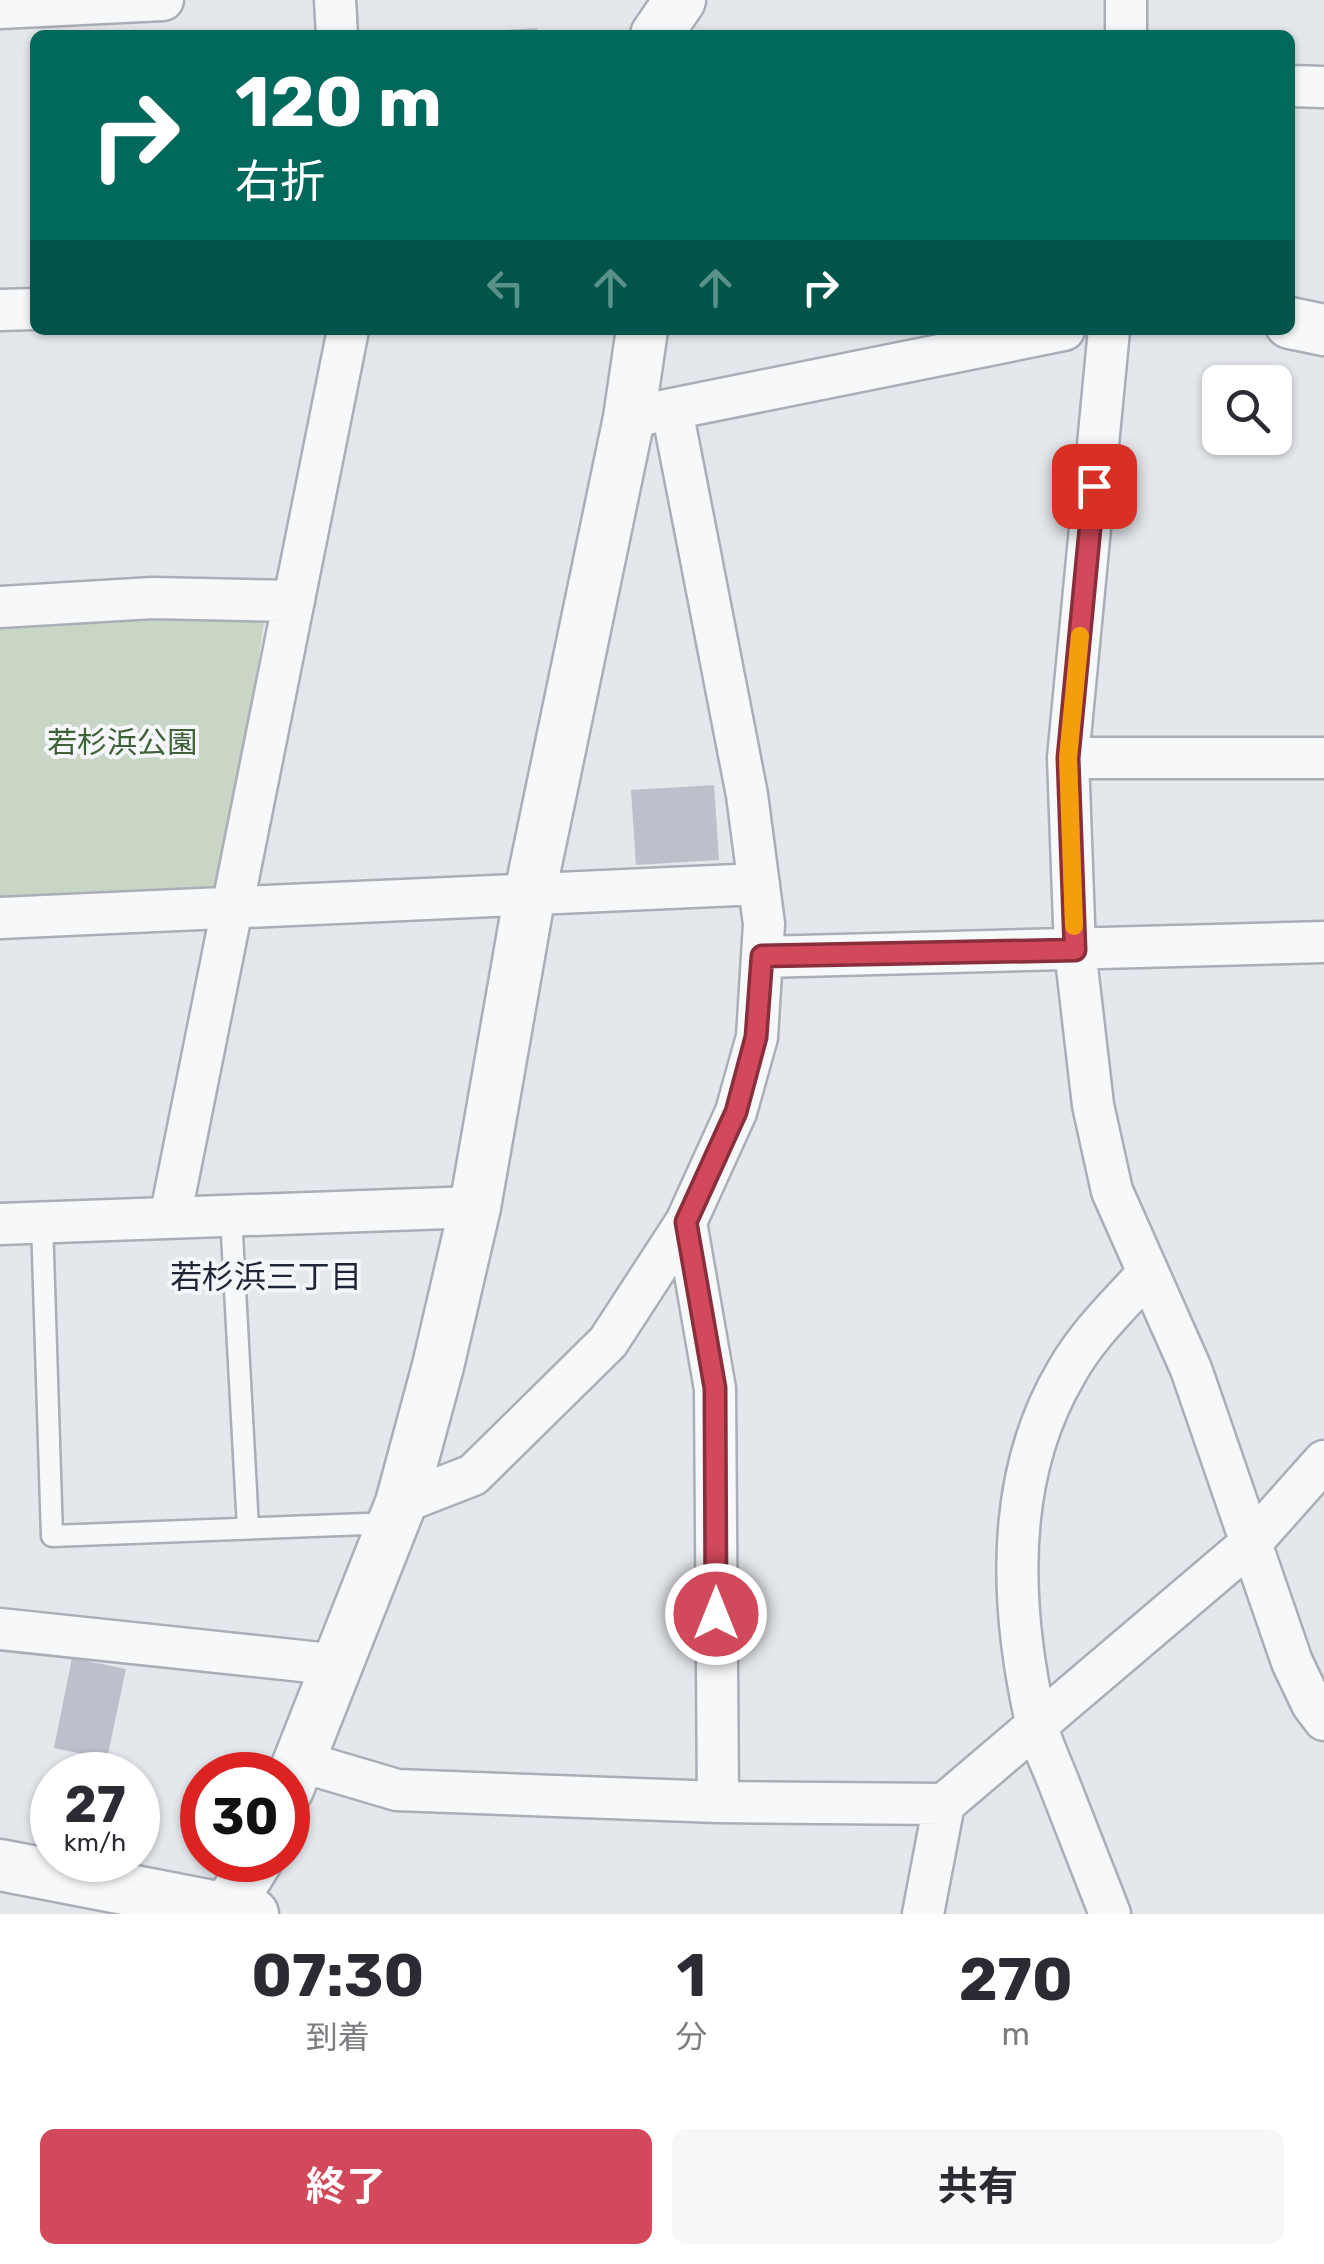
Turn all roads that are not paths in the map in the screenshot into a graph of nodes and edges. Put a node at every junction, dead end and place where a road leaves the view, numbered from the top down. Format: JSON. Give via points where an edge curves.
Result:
{"nodes":[{"id":1,"x":163,"y":0,"type":"edge"},
{"id":2,"x":335,"y":0,"type":"edge"},
{"id":3,"x":638,"y":0,"type":"edge"},
{"id":4,"x":680,"y":0,"type":"edge"},
{"id":5,"x":1126,"y":0,"type":"edge"},
{"id":6,"x":0,"y":8,"type":"edge"},
{"id":7,"x":337,"y":30,"type":"edge"},
{"id":8,"x":640,"y":30,"type":"edge"},
{"id":9,"x":659,"y":30,"type":"edge"},
{"id":10,"x":1126,"y":30,"type":"edge"},
{"id":11,"x":1295,"y":86,"type":"edge"},
{"id":12,"x":1324,"y":87,"type":"edge"},
{"id":13,"x":30,"y":309,"type":"edge"},
{"id":14,"x":0,"y":310,"type":"edge"},
{"id":15,"x":1295,"y":324,"type":"edge"},
{"id":16,"x":1324,"y":330,"type":"edge"},
{"id":17,"x":347,"y":335,"type":"edge"},
{"id":18,"x":642,"y":335,"type":"edge"},
{"id":19,"x":1039,"y":335,"type":"edge"},
{"id":20,"x":1109,"y":335,"type":"edge"},
{"id":21,"x":650,"y":414,"type":"junction"},
{"id":22,"x":294,"y":600,"type":"junction"},
{"id":23,"x":0,"y":607,"type":"edge"},
{"id":24,"x":1068,"y":758,"type":"junction"},
{"id":25,"x":1324,"y":758,"type":"edge"},
{"id":26,"x":759,"y":884,"type":"junction"},
{"id":27,"x":530,"y":893,"type":"junction"},
{"id":28,"x":233,"y":908,"type":"junction"},
{"id":29,"x":0,"y":918,"type":"edge"},
{"id":30,"x":1324,"y":942,"type":"edge"},
{"id":31,"x":1075,"y":950,"type":"junction"},
{"id":32,"x":762,"y":956,"type":"junction"},
{"id":33,"x":475,"y":1207,"type":"junction"},
{"id":34,"x":231,"y":1216,"type":"junction"},
{"id":35,"x":170,"y":1218,"type":"junction"},
{"id":36,"x":42,"y":1222,"type":"junction"},
{"id":37,"x":686,"y":1222,"type":"junction"},
{"id":38,"x":0,"y":1224,"type":"edge"},
{"id":39,"x":1148,"y":1273,"type":"junction"},
{"id":40,"x":1324,"y":1460,"type":"edge"},
{"id":41,"x":397,"y":1513,"type":"junction"},
{"id":42,"x":248,"y":1528,"type":"junction"},
{"id":43,"x":1251,"y":1543,"type":"junction"},
{"id":44,"x":0,"y":1630,"type":"edge"},
{"id":45,"x":339,"y":1664,"type":"junction"},
{"id":46,"x":1324,"y":1720,"type":"edge"},
{"id":47,"x":1037,"y":1725,"type":"junction"},
{"id":48,"x":303,"y":1752,"type":"edge"},
{"id":49,"x":310,"y":1777,"type":"edge"},
{"id":50,"x":718,"y":1802,"type":"junction"},
{"id":51,"x":944,"y":1804,"type":"junction"},
{"id":52,"x":0,"y":1865,"type":"edge"},
{"id":53,"x":248,"y":1882,"type":"edge"},
{"id":54,"x":235,"y":1912,"type":"edge"},
{"id":55,"x":923,"y":1914,"type":"edge"},
{"id":56,"x":1110,"y":1914,"type":"edge"}],
"edges":[{"from":1,"to":6,"type":"street"},
{"from":2,"to":7,"type":"street"},
{"from":3,"to":8,"type":"street"},
{"from":4,"to":9,"type":"street"},
{"from":5,"to":10,"type":"street"},
{"from":11,"to":12,"type":"street"},
{"from":13,"to":14,"type":"street"},
{"from":15,"to":16,"type":"street"},
{"from":17,"to":22,"type":"street"},
{"from":18,"to":21,"type":"street"},
{"from":19,"to":21,"type":"street"},
{"from":20,"to":24,"type":"street"},
{"from":21,"to":26,"type":"street","via":[[747,795]]},
{"from":21,"to":27,"type":"street"},
{"from":22,"to":23,"type":"street","via":[[153,598]]},
{"from":22,"to":28,"type":"street"},
{"from":24,"to":25,"type":"street"},
{"from":24,"to":31,"type":"street"},
{"from":26,"to":27,"type":"street"},
{"from":26,"to":32,"type":"street"},
{"from":27,"to":28,"type":"street"},
{"from":27,"to":33,"type":"street"},
{"from":28,"to":29,"type":"street"},
{"from":28,"to":35,"type":"street"},
{"from":30,"to":31,"type":"street"},
{"from":31,"to":32,"type":"street"},
{"from":31,"to":39,"type":"street","via":[[1092,1105],[1112,1191]]},
{"from":32,"to":37,"type":"street","via":[[756,1037],[736,1112]]},
{"from":33,"to":34,"type":"street"},
{"from":33,"to":41,"type":"street"},
{"from":34,"to":35,"type":"street"},
{"from":34,"to":42,"type":"lane"},
{"from":35,"to":36,"type":"street"},
{"from":36,"to":38,"type":"street"},
{"from":36,"to":42,"type":"lane","via":[[52,1536]]},
{"from":37,"to":41,"type":"street","via":[[608,1342],[473,1474]]},
{"from":37,"to":50,"type":"street","via":[[715,1388]]},
{"from":39,"to":43,"type":"street","via":[[1191,1368]]},
{"from":39,"to":47,"type":"street","via":[[1064,1374],[1029,1467],[1016,1553]]},
{"from":40,"to":43,"type":"street"},
{"from":41,"to":42,"type":"lane"},
{"from":41,"to":45,"type":"street"},
{"from":43,"to":46,"type":"street","via":[[1292,1662]]},
{"from":43,"to":47,"type":"street"},
{"from":44,"to":45,"type":"street"},
{"from":45,"to":48,"type":"street"},
{"from":47,"to":51,"type":"street"},
{"from":47,"to":56,"type":"street"},
{"from":49,"to":50,"type":"street","via":[[397,1790]]},
{"from":50,"to":51,"type":"street"},
{"from":51,"to":55,"type":"street"},
{"from":52,"to":54,"type":"street"},
{"from":53,"to":54,"type":"street"}]}
